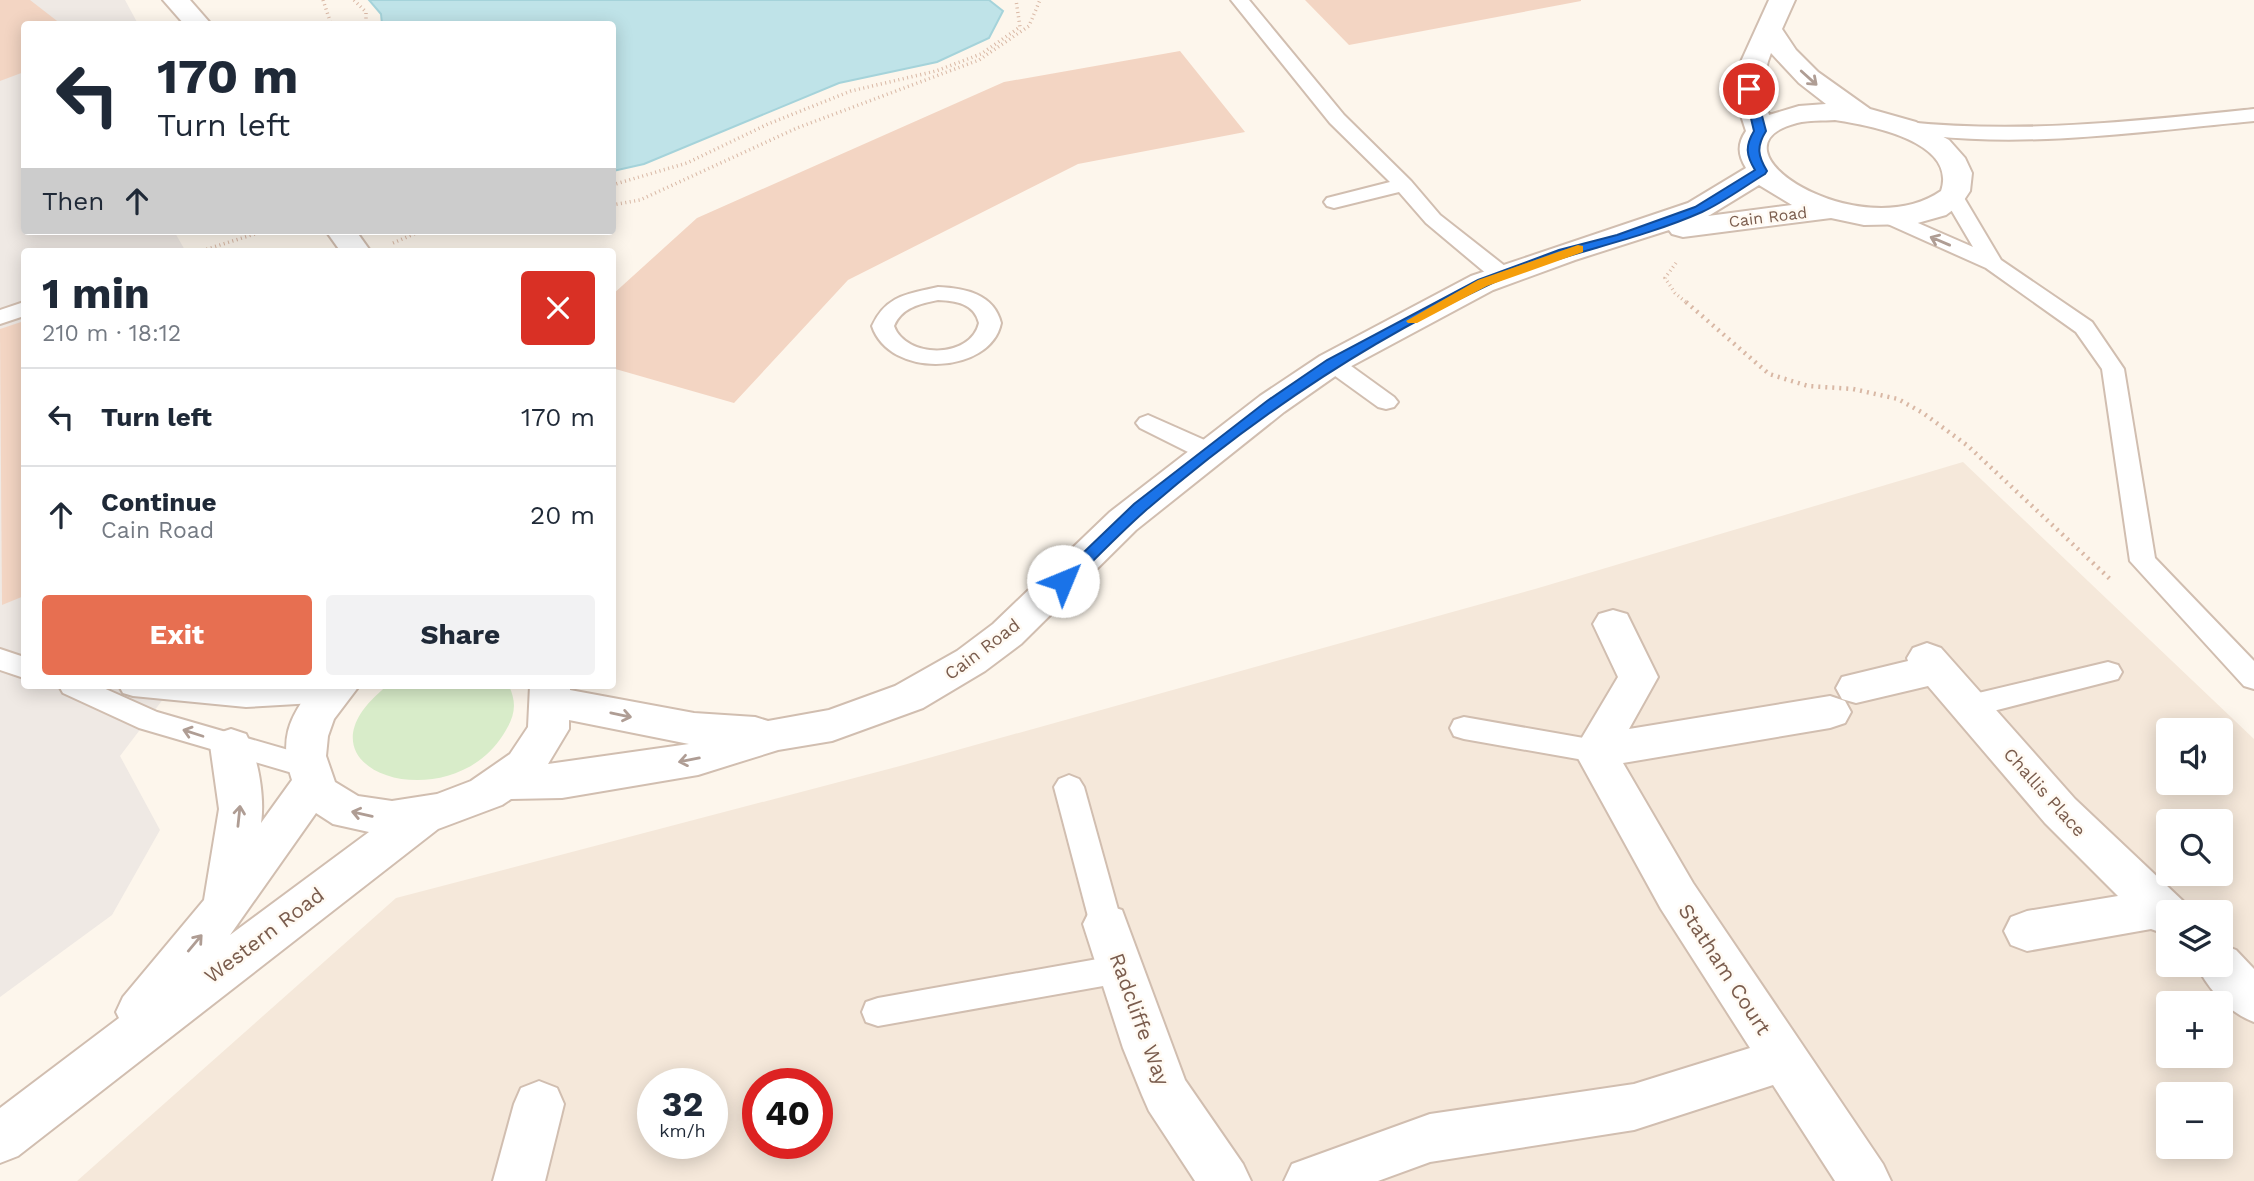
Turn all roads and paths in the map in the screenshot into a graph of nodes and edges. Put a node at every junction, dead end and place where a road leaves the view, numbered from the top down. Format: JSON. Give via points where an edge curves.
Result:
{"nodes":[{"id":1,"x":176,"y":0,"type":"edge"},
{"id":2,"x":323,"y":0,"type":"edge"},
{"id":3,"x":354,"y":0,"type":"edge"},
{"id":4,"x":1016,"y":0,"type":"edge"},
{"id":5,"x":1040,"y":0,"type":"edge"},
{"id":6,"x":1240,"y":0,"type":"edge"},
{"id":7,"x":1782,"y":0,"type":"edge"},
{"id":8,"x":195,"y":21,"type":"edge"},
{"id":9,"x":330,"y":21,"type":"edge"},
{"id":10,"x":366,"y":21,"type":"edge"},
{"id":11,"x":1769,"y":29,"type":"junction"},
{"id":12,"x":1860,"y":115,"type":"junction"},
{"id":13,"x":2254,"y":115,"type":"edge"},
{"id":14,"x":1906,"y":128,"type":"junction"},
{"id":15,"x":1760,"y":131,"type":"junction"},
{"id":16,"x":2004,"y":136,"type":"junction"},
{"id":17,"x":1955,"y":165,"type":"junction"},
{"id":18,"x":1761,"y":171,"type":"junction"},
{"id":19,"x":616,"y":184,"type":"edge"},
{"id":20,"x":1404,"y":185,"type":"junction"},
{"id":21,"x":1954,"y":196,"type":"junction"},
{"id":22,"x":1334,"y":202,"type":"dead end"},
{"id":23,"x":616,"y":204,"type":"edge"},
{"id":24,"x":1830,"y":209,"type":"junction"},
{"id":25,"x":1888,"y":217,"type":"junction"},
{"id":26,"x":251,"y":235,"type":"edge"},
{"id":27,"x":412,"y":235,"type":"edge"},
{"id":28,"x":1622,"y":237,"type":"junction"},
{"id":29,"x":390,"y":245,"type":"dead end"},
{"id":30,"x":211,"y":248,"type":"edge"},
{"id":31,"x":1683,"y":260,"type":"dead end"},
{"id":32,"x":1993,"y":264,"type":"junction"},
{"id":33,"x":1502,"y":275,"type":"junction"},
{"id":34,"x":21,"y":310,"type":"edge"},
{"id":35,"x":0,"y":317,"type":"edge"},
{"id":36,"x":1332,"y":363,"type":"junction"},
{"id":37,"x":1386,"y":402,"type":"dead end"},
{"id":38,"x":1148,"y":423,"type":"dead end"},
{"id":39,"x":1209,"y":452,"type":"junction"},
{"id":40,"x":2116,"y":584,"type":"dead end"},
{"id":41,"x":1614,"y":624,"type":"dead end"},
{"id":42,"x":0,"y":659,"type":"edge"},
{"id":43,"x":21,"y":667,"type":"edge"},
{"id":44,"x":2108,"y":672,"type":"dead end"},
{"id":45,"x":2254,"y":679,"type":"edge"},
{"id":46,"x":80,"y":689,"type":"edge"},
{"id":47,"x":180,"y":689,"type":"edge"},
{"id":48,"x":336,"y":689,"type":"edge"},
{"id":49,"x":552,"y":694,"type":"edge"},
{"id":50,"x":1970,"y":706,"type":"junction"},
{"id":51,"x":1464,"y":728,"type":"dead end"},
{"id":52,"x":778,"y":734,"type":"junction"},
{"id":53,"x":231,"y":745,"type":"junction"},
{"id":54,"x":1595,"y":751,"type":"junction"},
{"id":55,"x":309,"y":774,"type":"junction"},
{"id":56,"x":505,"y":782,"type":"junction"},
{"id":57,"x":1069,"y":787,"type":"dead end"},
{"id":58,"x":422,"y":817,"type":"junction"},
{"id":59,"x":2156,"y":904,"type":"edge"},
{"id":60,"x":225,"y":908,"type":"junction"},
{"id":61,"x":2156,"y":913,"type":"edge"},
{"id":62,"x":2027,"y":931,"type":"dead end"},
{"id":63,"x":1113,"y":947,"type":"junction"},
{"id":64,"x":2231,"y":977,"type":"edge"},
{"id":65,"x":2254,"y":1001,"type":"edge"},
{"id":66,"x":878,"y":1012,"type":"dead end"},
{"id":67,"x":107,"y":1055,"type":"junction"},
{"id":68,"x":1784,"y":1059,"type":"junction"},
{"id":69,"x":539,"y":1104,"type":"dead end"},
{"id":70,"x":0,"y":1139,"type":"edge"},
{"id":71,"x":519,"y":1181,"type":"edge"},
{"id":72,"x":1226,"y":1181,"type":"edge"},
{"id":73,"x":1310,"y":1181,"type":"edge"},
{"id":74,"x":1865,"y":1181,"type":"edge"}],
"edges":[{"from":1,"to":8,"type":"street"},
{"from":2,"to":9,"type":"path"},
{"from":3,"to":10,"type":"path","via":[[366,12]]},
{"from":4,"to":19,"type":"path","via":[[1020,27],[981,54],[936,71],[850,91],[687,163]]},
{"from":5,"to":23,"type":"path","via":[[1029,26],[979,60],[797,128],[640,200]]},
{"from":6,"to":20,"type":"lane","via":[[1337,119]]},
{"from":7,"to":11,"type":"street"},
{"from":11,"to":12,"type":"street","one_way":true,"via":[[1807,77]]},
{"from":11,"to":15,"type":"street","via":[[1750,76],[1750,100]]},
{"from":12,"to":14,"type":"street"},
{"from":12,"to":15,"type":"street","via":[[1800,114],[1772,122]]},
{"from":13,"to":16,"type":"lane"},
{"from":14,"to":16,"type":"lane"},
{"from":14,"to":17,"type":"street","via":[[1928,139]]},
{"from":15,"to":18,"type":"street","via":[[1752,143]]},
{"from":16,"to":17,"type":"lane"},
{"from":17,"to":21,"type":"street","via":[[1959,181]]},
{"from":18,"to":24,"type":"street","via":[[1802,200]]},
{"from":18,"to":28,"type":"street","name":"Cain Road","via":[[1699,209]]},
{"from":20,"to":22,"type":"lane"},
{"from":20,"to":33,"type":"lane","via":[[1433,219]]},
{"from":21,"to":25,"type":"street","via":[[1939,207]]},
{"from":21,"to":32,"type":"lane"},
{"from":24,"to":25,"type":"street"},
{"from":24,"to":28,"type":"street","name":"Cain Road"},
{"from":32,"to":25,"type":"lane","one_way":true},
{"from":26,"to":30,"type":"path"},
{"from":27,"to":29,"type":"path"},
{"from":28,"to":33,"type":"street","name":"Cain Road"},
{"from":31,"to":40,"type":"path","via":[[1673,264],[1665,278],[1675,293],[1769,374],[1808,386],[1898,399],[1923,412],[1968,446]]},
{"from":32,"to":45,"type":"lane","via":[[2084,327],[2113,369],[2143,561]]},
{"from":33,"to":36,"type":"street","name":"Cain Road"},
{"from":34,"to":35,"type":"lane"},
{"from":36,"to":37,"type":"lane"},
{"from":36,"to":39,"type":"street","name":"Cain Road"},
{"from":38,"to":39,"type":"lane"},
{"from":39,"to":52,"type":"street","name":"Cain Road","via":[[1124,521],[1041,603],[971,661],[868,714]]},
{"from":41,"to":54,"type":"street","via":[[1638,677]]},
{"from":42,"to":43,"type":"lane"},
{"from":44,"to":50,"type":"lane"},
{"from":53,"to":46,"type":"lane","one_way":true,"via":[[149,720]]},
{"from":47,"to":48,"type":"lane","via":[[246,697]]},
{"from":48,"to":55,"type":"street","via":[[315,715],[305,741]]},
{"from":49,"to":52,"type":"street","name":"Cain Road","one_way":true,"via":[[694,729]]},
{"from":49,"to":56,"type":"street","via":[[551,723],[541,743]]},
{"from":50,"to":54,"type":"street","name":"Challis Place","via":[[1932,663],[1843,700]]},
{"from":50,"to":59,"type":"street","name":"Challis Place","via":[[2060,811]]},
{"from":51,"to":54,"type":"lane"},
{"from":52,"to":56,"type":"street","name":"Cain Road","one_way":true,"via":[[698,759],[614,774]]},
{"from":53,"to":55,"type":"lane"},
{"from":60,"to":53,"type":"street","one_way":true,"via":[[242,809]]},
{"from":54,"to":68,"type":"street","name":"Statham Court","via":[[1677,896]]},
{"from":58,"to":55,"type":"street","one_way":true,"via":[[386,819],[355,813],[329,802]]},
{"from":55,"to":60,"type":"street","name":"Western Road"},
{"from":56,"to":58,"type":"street","via":[[466,804]]},
{"from":57,"to":63,"type":"lane"},
{"from":58,"to":67,"type":"street","name":"Western Road"},
{"from":67,"to":60,"type":"street","name":"Western Road","one_way":true},
{"from":61,"to":62,"type":"street","name":"Challis Place"},
{"from":63,"to":66,"type":"lane"},
{"from":63,"to":72,"type":"street","name":"Radcliffe Way","via":[[1167,1095]]},
{"from":64,"to":65,"type":"street"},
{"from":67,"to":70,"type":"street","name":"Western Road"},
{"from":68,"to":73,"type":"street","via":[[1634,1107],[1430,1138]]},
{"from":68,"to":74,"type":"street","name":"Statham Court"},
{"from":69,"to":71,"type":"street"}]}
